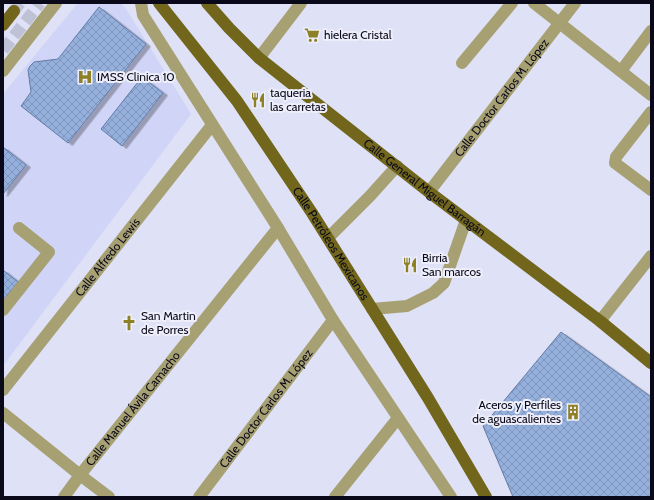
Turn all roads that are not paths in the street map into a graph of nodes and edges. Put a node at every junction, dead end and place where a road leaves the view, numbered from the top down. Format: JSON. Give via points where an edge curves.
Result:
{"nodes":[{"id":1,"x":56,"y":3,"type":"edge"},
{"id":2,"x":141,"y":3,"type":"edge"},
{"id":3,"x":159,"y":3,"type":"edge"},
{"id":4,"x":207,"y":3,"type":"edge"},
{"id":5,"x":301,"y":3,"type":"edge"},
{"id":6,"x":512,"y":3,"type":"edge"},
{"id":7,"x":534,"y":3,"type":"edge"},
{"id":8,"x":575,"y":3,"type":"edge"},
{"id":9,"x":14,"y":11,"type":"tunnel mouth"},
{"id":10,"x":559,"y":23,"type":"junction"},
{"id":11,"x":3,"y":25,"type":"edge"},
{"id":12,"x":651,"y":31,"type":"edge"},
{"id":13,"x":259,"y":58,"type":"junction"},
{"id":14,"x":462,"y":63,"type":"dead end"},
{"id":15,"x":3,"y":71,"type":"edge"},
{"id":16,"x":621,"y":71,"type":"junction"},
{"id":17,"x":651,"y":96,"type":"edge"},
{"id":18,"x":649,"y":119,"type":"edge"},
{"id":19,"x":212,"y":125,"type":"junction"},
{"id":20,"x":397,"y":166,"type":"junction"},
{"id":21,"x":651,"y":190,"type":"edge"},
{"id":22,"x":429,"y":192,"type":"junction"},
{"id":23,"x":466,"y":220,"type":"junction"},
{"id":24,"x":18,"y":228,"type":"dead end"},
{"id":25,"x":278,"y":228,"type":"junction"},
{"id":26,"x":328,"y":238,"type":"junction"},
{"id":27,"x":649,"y":263,"type":"edge"},
{"id":28,"x":372,"y":309,"type":"junction"},
{"id":29,"x":3,"y":310,"type":"edge"},
{"id":30,"x":333,"y":320,"type":"junction"},
{"id":31,"x":600,"y":321,"type":"junction"},
{"id":32,"x":651,"y":363,"type":"edge"},
{"id":33,"x":3,"y":390,"type":"edge"},
{"id":34,"x":3,"y":413,"type":"edge"},
{"id":35,"x":398,"y":418,"type":"junction"},
{"id":36,"x":80,"y":475,"type":"junction"},
{"id":37,"x":64,"y":497,"type":"edge"},
{"id":38,"x":109,"y":497,"type":"edge"},
{"id":39,"x":199,"y":497,"type":"edge"},
{"id":40,"x":335,"y":497,"type":"edge"},
{"id":41,"x":451,"y":497,"type":"edge"},
{"id":42,"x":486,"y":497,"type":"edge"}],
"edges":[{"from":1,"to":15,"type":"street"},
{"from":2,"to":19,"type":"street","via":[[143,15]]},
{"from":3,"to":26,"type":"main road","name":"Calle Petróleos Mexicanos","via":[[237,101]]},
{"from":4,"to":13,"type":"main road","name":"Calle General Miguel Barragán"},
{"from":5,"to":13,"type":"street"},
{"from":6,"to":14,"type":"street"},
{"from":7,"to":10,"type":"street"},
{"from":8,"to":10,"type":"street","name":"Calle Doctor Carlos M. López"},
{"from":9,"to":11,"type":"main road"},
{"from":10,"to":16,"type":"street"},
{"from":10,"to":22,"type":"street","name":"Calle Doctor Carlos M. López"},
{"from":12,"to":16,"type":"street"},
{"from":13,"to":20,"type":"main road","name":"Calle General Miguel Barragán"},
{"from":16,"to":17,"type":"street"},
{"from":18,"to":21,"type":"street","via":[[616,157],[615,163]]},
{"from":19,"to":25,"type":"street"},
{"from":19,"to":33,"type":"street","name":"Calle Alfredo Lewis"},
{"from":20,"to":22,"type":"main road","name":"Calle General Miguel Barragán"},
{"from":20,"to":26,"type":"street"},
{"from":22,"to":23,"type":"main road","name":"Calle General Miguel Barragán"},
{"from":23,"to":28,"type":"street","via":[[444,283],[433,293],[407,306]]},
{"from":23,"to":31,"type":"main road","name":"Calle General Miguel Barragán"},
{"from":24,"to":29,"type":"street","via":[[49,252]]},
{"from":25,"to":30,"type":"street"},
{"from":25,"to":36,"type":"street","name":"Calle Manuel Ávila Camacho"},
{"from":26,"to":28,"type":"main road","name":"Calle Petróleos Mexicanos"},
{"from":27,"to":31,"type":"street"},
{"from":28,"to":42,"type":"main road","name":"Calle Petróleos Mexicanos"},
{"from":30,"to":35,"type":"street"},
{"from":30,"to":39,"type":"street","name":"Calle Doctor Carlos M. López"},
{"from":31,"to":32,"type":"main road","name":"Calle General Miguel Barragán"},
{"from":34,"to":36,"type":"street"},
{"from":35,"to":40,"type":"street"},
{"from":35,"to":41,"type":"street"},
{"from":36,"to":37,"type":"street","name":"Calle Manuel Ávila Camacho"},
{"from":36,"to":38,"type":"street"}]}
